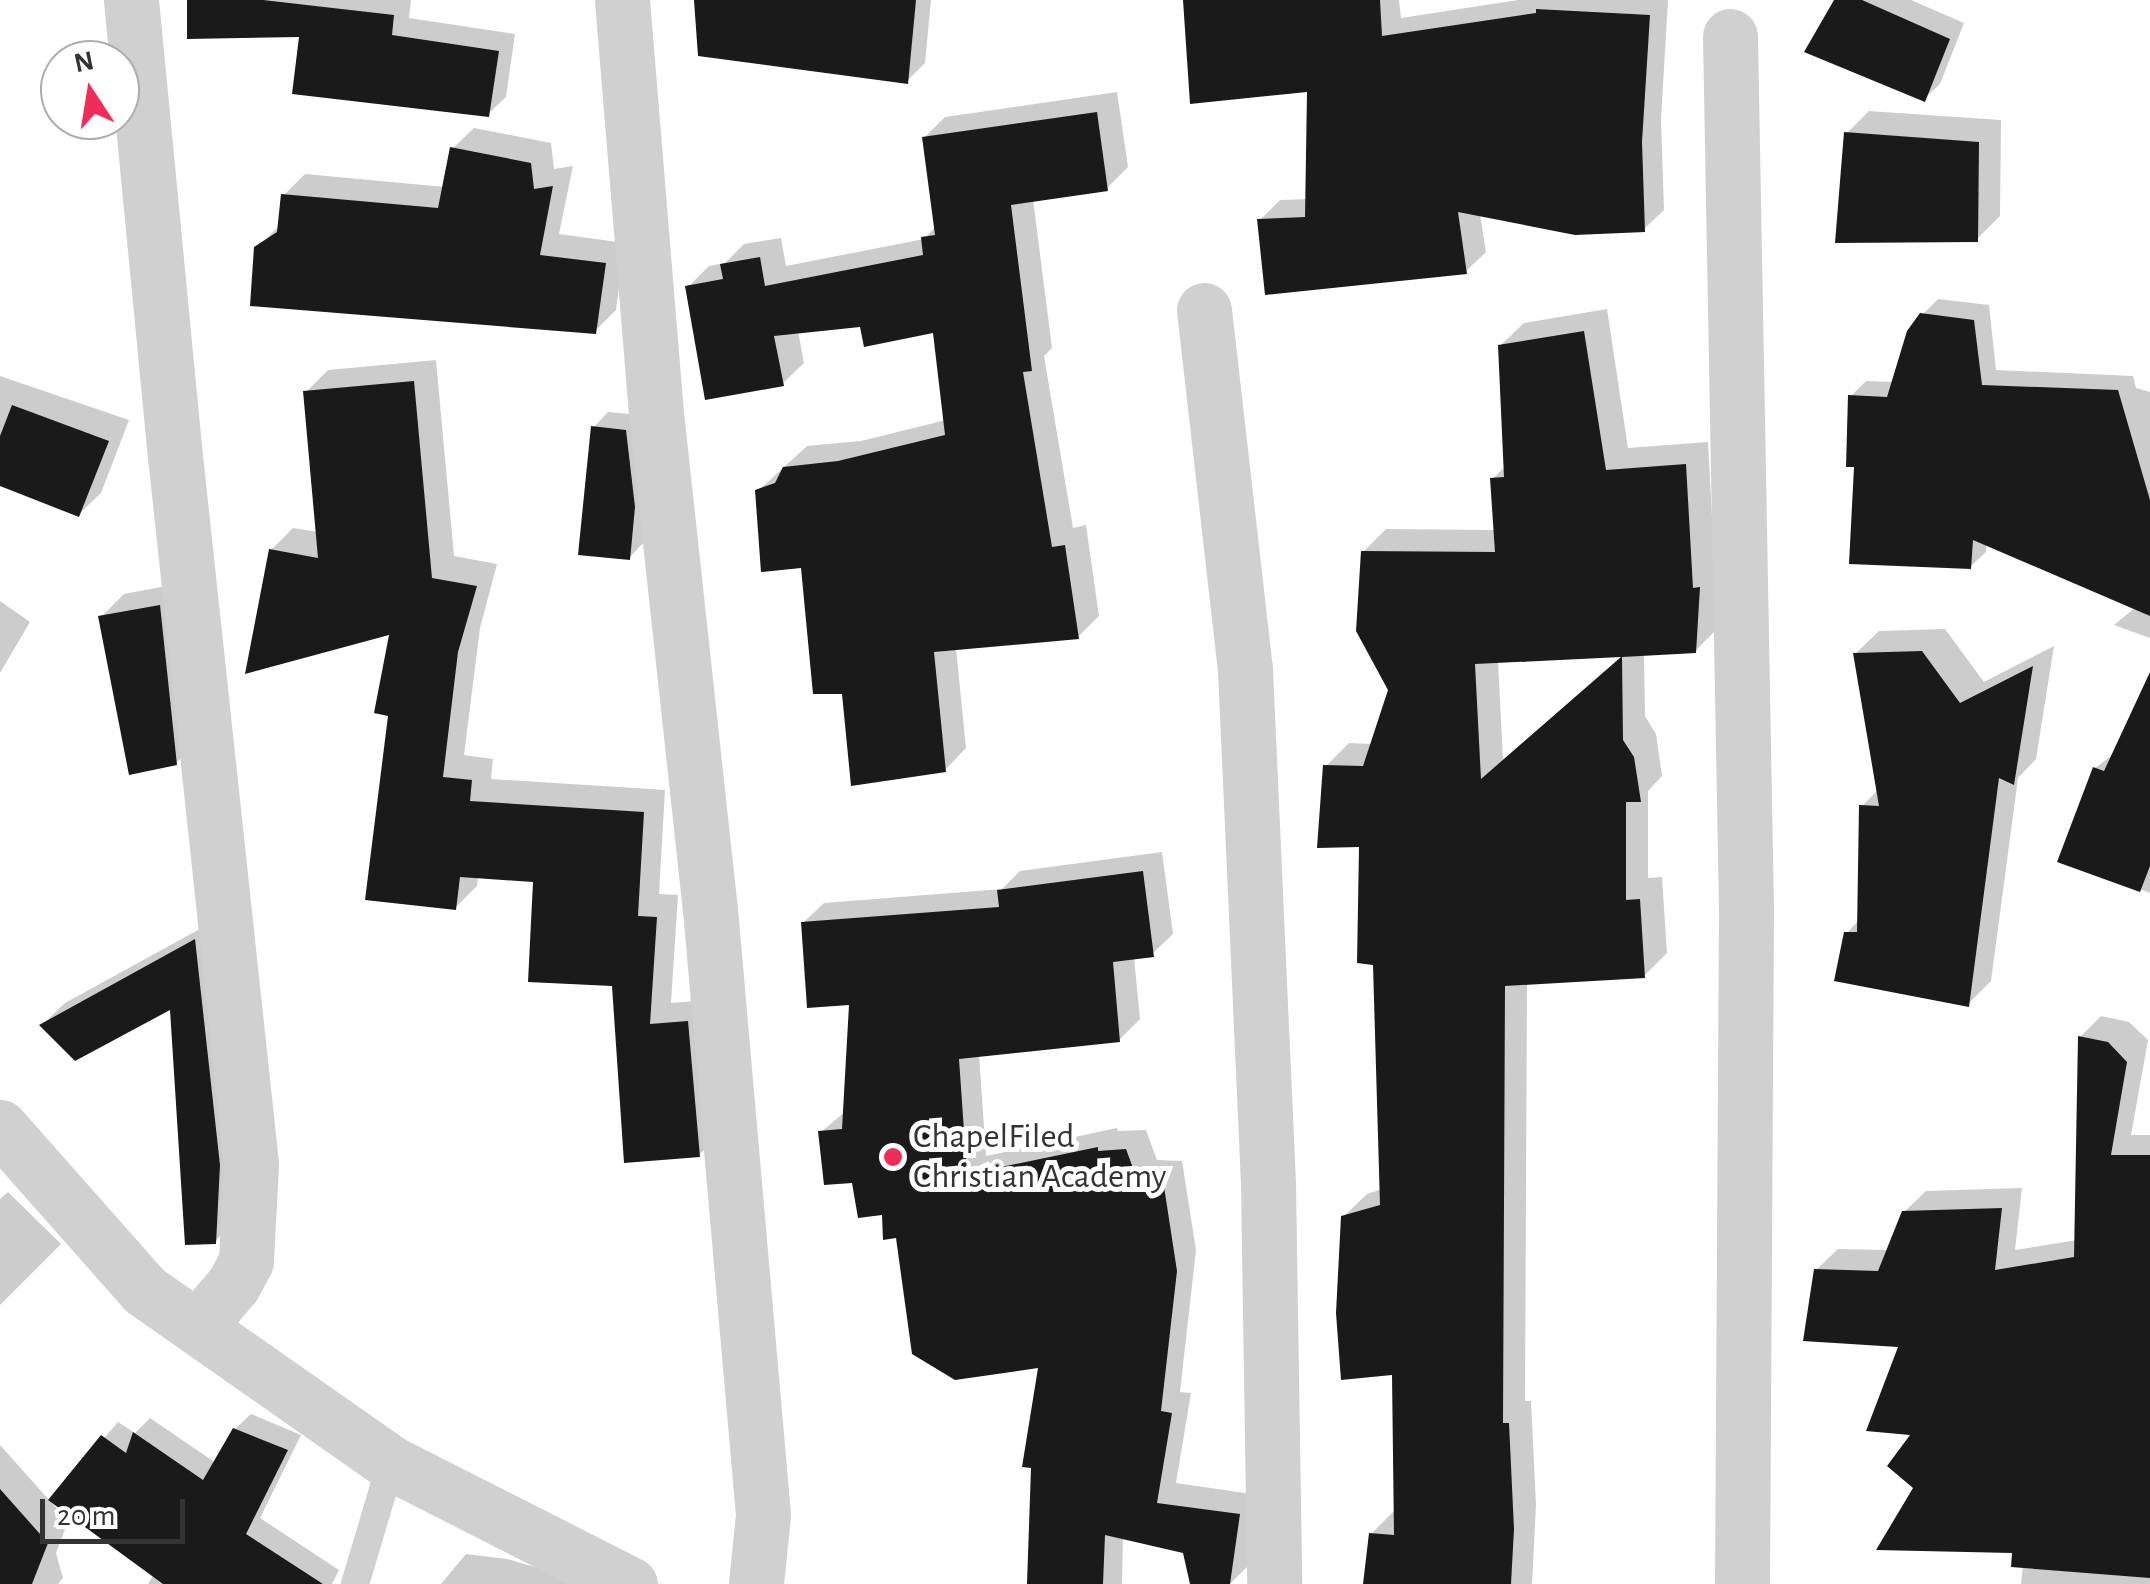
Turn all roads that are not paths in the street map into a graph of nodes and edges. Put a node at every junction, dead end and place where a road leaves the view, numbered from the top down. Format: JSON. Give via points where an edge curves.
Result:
{"nodes":[{"id":1,"x":131,"y":0,"type":"edge"},
{"id":2,"x":622,"y":0,"type":"edge"},
{"id":3,"x":1730,"y":36,"type":"dead end"},
{"id":4,"x":1204,"y":310,"type":"dead end"},
{"id":5,"x":0,"y":1127,"type":"edge"},
{"id":6,"x":199,"y":1324,"type":"junction"},
{"id":7,"x":391,"y":1463,"type":"junction"},
{"id":8,"x":355,"y":1584,"type":"edge"},
{"id":9,"x":630,"y":1584,"type":"edge"},
{"id":10,"x":756,"y":1584,"type":"edge"},
{"id":11,"x":1274,"y":1584,"type":"edge"},
{"id":12,"x":1742,"y":1584,"type":"edge"}],
"edges":[{"from":1,"to":6,"type":"street","via":[[251,1164],[246,1260]]},
{"from":2,"to":10,"type":"street","via":[[763,1514]]},
{"from":3,"to":12,"type":"street","via":[[1746,909]]},
{"from":4,"to":11,"type":"street","via":[[1245,669],[1268,1184]]},
{"from":5,"to":6,"type":"street","via":[[144,1290]]},
{"from":6,"to":7,"type":"street"},
{"from":7,"to":8,"type":"lane"},
{"from":7,"to":9,"type":"street"}]}
